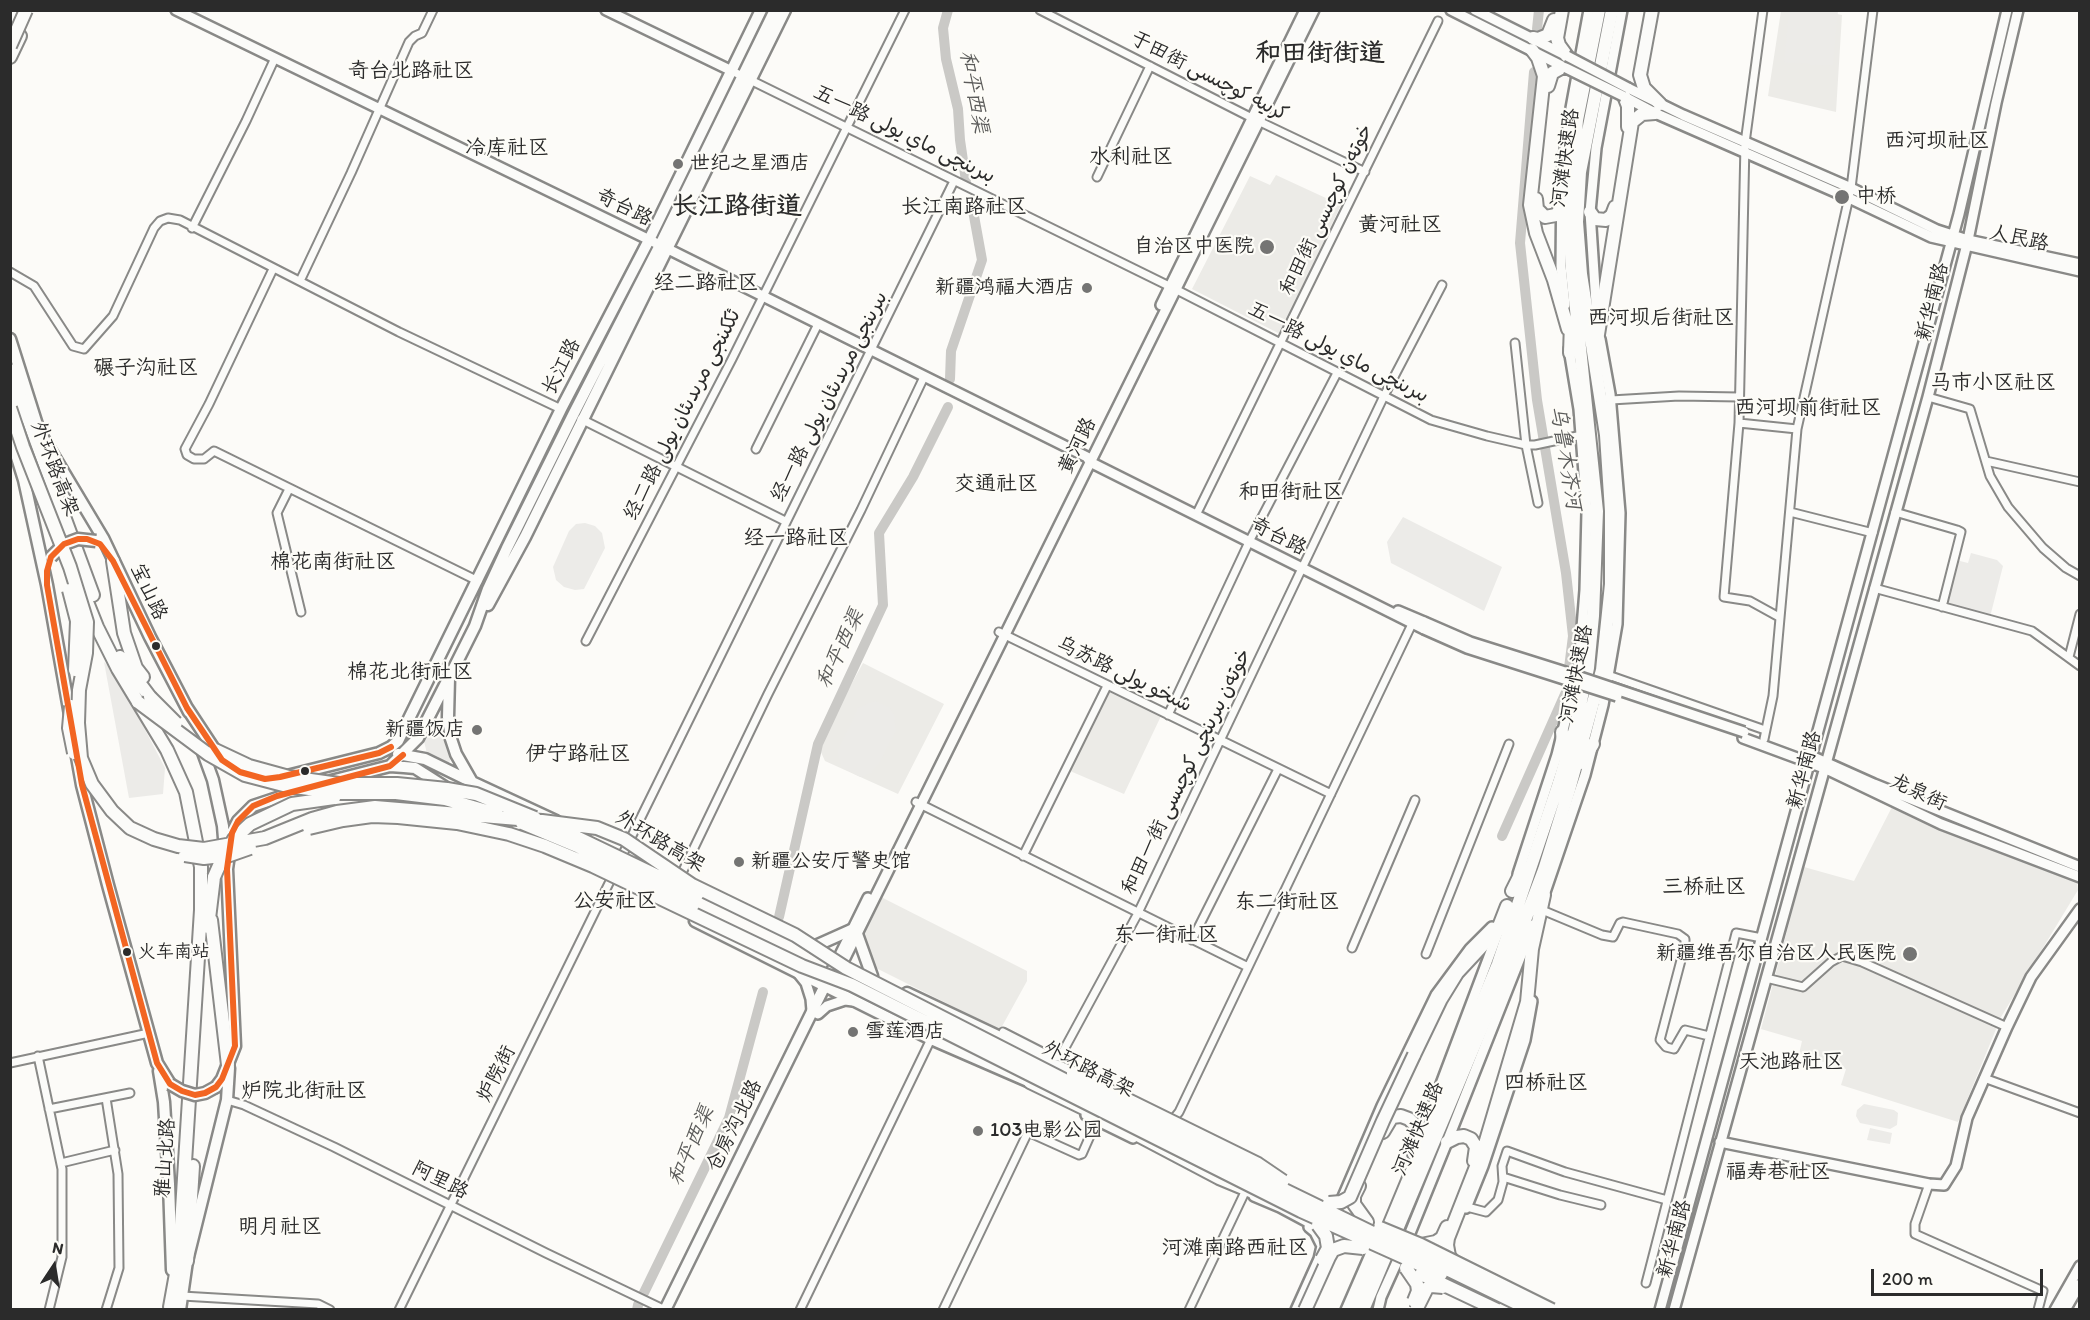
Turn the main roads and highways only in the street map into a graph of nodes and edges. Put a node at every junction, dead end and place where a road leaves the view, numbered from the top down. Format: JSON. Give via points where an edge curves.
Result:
{"nodes":[{"id":1,"x":761,"y":10,"type":"edge"},
{"id":2,"x":775,"y":10,"type":"edge"},
{"id":3,"x":785,"y":10,"type":"edge"},
{"id":4,"x":1557,"y":10,"type":"edge"},
{"id":5,"x":1562,"y":10,"type":"edge"},
{"id":6,"x":1599,"y":10,"type":"edge"},
{"id":7,"x":1612,"y":10,"type":"edge"},
{"id":8,"x":1650,"y":10,"type":"edge"},
{"id":9,"x":24,"y":12,"type":"edge"},
{"id":10,"x":10,"y":29,"type":"edge"},
{"id":11,"x":10,"y":46,"type":"edge"},
{"id":12,"x":10,"y":55,"type":"edge"},
{"id":13,"x":747,"y":78,"type":"junction"},
{"id":14,"x":1560,"y":208,"type":"road end"},
{"id":15,"x":1590,"y":212,"type":"road end"},
{"id":16,"x":1573,"y":280,"type":"junction"},
{"id":17,"x":1568,"y":329,"type":"road end"},
{"id":18,"x":10,"y":339,"type":"edge"},
{"id":19,"x":1570,"y":352,"type":"road end"},
{"id":20,"x":1594,"y":360,"type":"junction"},
{"id":21,"x":10,"y":370,"type":"edge"},
{"id":22,"x":10,"y":397,"type":"edge"},
{"id":23,"x":10,"y":408,"type":"edge"},
{"id":24,"x":10,"y":424,"type":"edge"},
{"id":25,"x":39,"y":431,"type":"junction"},
{"id":26,"x":10,"y":435,"type":"edge"},
{"id":27,"x":41,"y":455,"type":"junction"},
{"id":28,"x":113,"y":561,"type":"junction"},
{"id":29,"x":47,"y":585,"type":"junction"},
{"id":30,"x":449,"y":678,"type":"junction"},
{"id":31,"x":147,"y":697,"type":"junction"},
{"id":32,"x":187,"y":708,"type":"junction"},
{"id":33,"x":1562,"y":732,"type":"road end"},
{"id":34,"x":399,"y":737,"type":"junction"},
{"id":35,"x":1593,"y":744,"type":"road end"},
{"id":36,"x":379,"y":753,"type":"junction"},
{"id":37,"x":403,"y":754,"type":"junction"},
{"id":38,"x":390,"y":766,"type":"junction"},
{"id":39,"x":415,"y":768,"type":"junction"},
{"id":40,"x":1563,"y":768,"type":"junction"},
{"id":41,"x":1572,"y":780,"type":"junction"},
{"id":42,"x":472,"y":782,"type":"junction"},
{"id":43,"x":396,"y":793,"type":"junction"},
{"id":44,"x":1541,"y":834,"type":"junction"},
{"id":45,"x":1549,"y":856,"type":"junction"},
{"id":46,"x":227,"y":869,"type":"junction"},
{"id":47,"x":1512,"y":891,"type":"road end"},
{"id":48,"x":210,"y":909,"type":"junction"},
{"id":49,"x":1506,"y":909,"type":"road end"},
{"id":50,"x":813,"y":947,"type":"junction"},
{"id":51,"x":842,"y":963,"type":"junction"},
{"id":52,"x":872,"y":976,"type":"junction"},
{"id":53,"x":852,"y":985,"type":"junction"},
{"id":54,"x":827,"y":986,"type":"junction"},
{"id":55,"x":815,"y":1012,"type":"junction"},
{"id":56,"x":157,"y":1063,"type":"junction"},
{"id":57,"x":228,"y":1065,"type":"junction"},
{"id":58,"x":1055,"y":1066,"type":"joint"},
{"id":59,"x":1030,"y":1082,"type":"joint"},
{"id":60,"x":1151,"y":1135,"type":"junction"},
{"id":61,"x":1182,"y":1140,"type":"junction"},
{"id":62,"x":1452,"y":1140,"type":"road end"},
{"id":63,"x":1414,"y":1156,"type":"road end"},
{"id":64,"x":1283,"y":1181,"type":"junction"},
{"id":65,"x":1262,"y":1195,"type":"junction"},
{"id":66,"x":1332,"y":1206,"type":"junction"},
{"id":67,"x":1367,"y":1222,"type":"junction"},
{"id":68,"x":1318,"y":1225,"type":"junction"},
{"id":69,"x":1421,"y":1245,"type":"junction"},
{"id":70,"x":1363,"y":1248,"type":"junction"},
{"id":71,"x":187,"y":1261,"type":"junction"},
{"id":72,"x":1453,"y":1261,"type":"junction"},
{"id":73,"x":1406,"y":1268,"type":"junction"},
{"id":74,"x":1449,"y":1287,"type":"junction"},
{"id":75,"x":173,"y":1309,"type":"edge"},
{"id":76,"x":665,"y":1309,"type":"edge"},
{"id":77,"x":670,"y":1310,"type":"edge"},
{"id":78,"x":1298,"y":1310,"type":"edge"},
{"id":79,"x":1305,"y":1310,"type":"edge"},
{"id":80,"x":1354,"y":1310,"type":"edge"},
{"id":81,"x":1364,"y":1310,"type":"edge"},
{"id":82,"x":1410,"y":1310,"type":"edge"},
{"id":83,"x":1416,"y":1310,"type":"edge"},
{"id":84,"x":1497,"y":1310,"type":"edge"},
{"id":85,"x":1515,"y":1310,"type":"edge"},
{"id":86,"x":1532,"y":1310,"type":"edge"},
{"id":87,"x":1552,"y":1310,"type":"edge"}],
"edges":[{"from":1,"to":34,"type":"main road","name":"长江路"},
{"from":2,"to":13,"type":"main road","name":"长江路"},
{"from":3,"to":13,"type":"main road"},
{"from":4,"to":17,"type":"highway","via":[[1551,32],[1532,44],[1544,75],[1530,205]]},
{"from":5,"to":14,"type":"highway","via":[[1557,38],[1567,62],[1549,77],[1536,192],[1537,209],[1542,215],[1553,217]]},
{"from":6,"to":16,"type":"highway","name":"河滩快速路","via":[[1577,120],[1572,170],[1569,220]]},
{"from":7,"to":20,"type":"highway","name":"河滩快速路","via":[[1580,172],[1577,222]]},
{"from":8,"to":15,"type":"highway","via":[[1636,72],[1623,91],[1629,117],[1614,212],[1602,221]]},
{"from":8,"to":20,"type":"highway","via":[[1640,75],[1657,108],[1632,122]]},
{"from":9,"to":10,"type":"highway"},
{"from":9,"to":11,"type":"highway","bridge":true},
{"from":9,"to":12,"type":"highway"},
{"from":13,"to":30,"type":"main road","name":"长江路","via":[[502,558]]},
{"from":16,"to":19,"type":"highway"},
{"from":16,"to":40,"type":"highway","name":"河滩快速路","via":[[1597,511],[1587,669]]},
{"from":18,"to":25,"type":"main road","name":"宝山路"},
{"from":20,"to":41,"type":"highway","name":"河滩快速路","via":[[1606,435],[1611,584],[1602,670]]},
{"from":21,"to":27,"type":"highway"},
{"from":22,"to":31,"type":"highway","via":[[97,627],[118,669]]},
{"from":23,"to":51,"type":"highway","name":"外环路高架","bridge":true,"via":[[87,622],[79,690],[81,758],[92,783],[130,828],[153,839],[204,849],[265,838],[337,812],[375,807],[597,828],[624,839],[692,885],[795,935]]},
{"from":24,"to":53,"type":"highway","name":"外环路高架","bridge":true,"via":[[63,566],[77,621],[69,728],[76,764],[86,790],[105,816],[128,835],[174,853],[204,858],[230,855],[343,820],[372,816],[457,823],[545,846],[802,966]]},
{"from":25,"to":27,"type":"highway"},
{"from":25,"to":28,"type":"main road","name":"宝山路"},
{"from":26,"to":29,"type":"main road"},
{"from":27,"to":31,"type":"highway","via":[[103,622],[123,663]]},
{"from":28,"to":29,"type":"main road","bridge":true,"via":[[96,541],[78,539],[64,544],[51,557]]},
{"from":28,"to":31,"type":"highway","via":[[124,633]]},
{"from":28,"to":32,"type":"main road","name":"宝山路"},
{"from":29,"to":56,"type":"main road","via":[[82,785]]},
{"from":30,"to":37,"type":"main road","via":[[418,738]]},
{"from":30,"to":42,"type":"main road","name":"长江路","via":[[451,739]]},
{"from":31,"to":43,"type":"highway","bridge":true,"via":[[208,754],[245,775],[339,794]]},
{"from":31,"to":51,"type":"highway","bridge":true,"via":[[180,727],[249,766],[339,784],[397,783],[476,794]]},
{"from":31,"to":75,"type":"highway","name":"雅山北路","via":[[186,792],[201,867]]},
{"from":32,"to":36,"type":"main road","via":[[222,760],[240,772],[265,779]]},
{"from":32,"to":46,"type":"main road","name":"宝山路","via":[[213,780]]},
{"from":33,"to":40,"type":"highway"},
{"from":34,"to":36,"type":"main road","via":[[392,747]]},
{"from":34,"to":37,"type":"main road"},
{"from":35,"to":41,"type":"highway"},
{"from":36,"to":37,"type":"main road"},
{"from":37,"to":38,"type":"main road"},
{"from":37,"to":39,"type":"main road"},
{"from":37,"to":42,"type":"main road","via":[[424,759]]},
{"from":38,"to":39,"type":"main road"},
{"from":38,"to":46,"type":"main road","via":[[254,806],[232,833]]},
{"from":39,"to":54,"type":"main road","via":[[494,819]]},
{"from":40,"to":44,"type":"highway","name":"河滩快速路"},
{"from":41,"to":45,"type":"highway","name":"河滩快速路"},
{"from":42,"to":50,"type":"main road"},
{"from":43,"to":48,"type":"highway","bridge":true,"via":[[292,804],[250,824],[234,839],[222,859],[214,877]]},
{"from":43,"to":53,"type":"highway","bridge":true,"via":[[467,804],[577,846]]},
{"from":44,"to":47,"type":"highway"},
{"from":44,"to":80,"type":"highway","name":"河滩快速路","via":[[1498,964]]},
{"from":45,"to":72,"type":"highway","via":[[1528,993],[1482,1152],[1448,1238]]},
{"from":45,"to":81,"type":"highway","name":"河滩快速路","via":[[1506,970]]},
{"from":46,"to":57,"type":"main road","via":[[235,1035]]},
{"from":48,"to":57,"type":"highway"},
{"from":48,"to":71,"type":"highway"},
{"from":49,"to":66,"type":"highway","bridge":true,"via":[[1498,929],[1457,973],[1441,999],[1350,1197]]},
{"from":50,"to":51,"type":"main road"},
{"from":50,"to":52,"type":"main road","via":[[854,932]]},
{"from":51,"to":52,"type":"main road"},
{"from":51,"to":54,"type":"main road","name":"仓房沟北路"},
{"from":51,"to":61,"type":"highway","name":"外环路高架","bridge":true},
{"from":52,"to":58,"type":"main road"},
{"from":53,"to":60,"type":"highway","name":"外环路高架","bridge":true},
{"from":54,"to":55,"type":"main road","name":"仓房沟北路"},
{"from":54,"to":59,"type":"main road","via":[[931,1039]]},
{"from":55,"to":76,"type":"main road","name":"仓房沟北路"},
{"from":55,"to":77,"type":"main road","name":"仓房沟北路"},
{"from":56,"to":57,"type":"main road","bridge":true,"via":[[170,1084],[195,1095],[216,1087]]},
{"from":56,"to":75,"type":"main road","name":"雅山北路","via":[[170,1184]]},
{"from":57,"to":71,"type":"main road","name":"雅山北路","via":[[228,1101]]},
{"from":58,"to":64,"type":"highway","bridge":true,"via":[[1258,1164]]},
{"from":59,"to":65,"type":"highway","via":[[1219,1178]]},
{"from":60,"to":65,"type":"highway","bridge":true},
{"from":60,"to":85,"type":"highway","name":"外环路高架","bridge":true,"via":[[1302,1211]]},
{"from":61,"to":64,"type":"highway","bridge":true},
{"from":61,"to":86,"type":"highway","name":"外环路高架","bridge":true},
{"from":62,"to":69,"type":"highway","via":[[1464,1136],[1471,1139],[1477,1153],[1473,1167],[1442,1238]]},
{"from":63,"to":67,"type":"highway","bridge":true,"via":[[1414,1124],[1401,1116],[1392,1117],[1354,1196],[1354,1204]]},
{"from":64,"to":66,"type":"highway"},
{"from":65,"to":68,"type":"highway","bridge":true},
{"from":66,"to":67,"type":"highway"},
{"from":67,"to":69,"type":"highway","bridge":true},
{"from":68,"to":70,"type":"highway","bridge":true},
{"from":68,"to":78,"type":"highway","bridge":true,"via":[[1328,1248]]},
{"from":69,"to":72,"type":"highway","bridge":true},
{"from":70,"to":73,"type":"highway"},
{"from":70,"to":79,"type":"highway","bridge":true,"via":[[1344,1246],[1333,1250]]},
{"from":71,"to":75,"type":"main road","name":"雅山北路","via":[[182,1296]]},
{"from":72,"to":87,"type":"highway","bridge":true},
{"from":73,"to":74,"type":"highway","bridge":true},
{"from":73,"to":82,"type":"highway","bridge":true,"via":[[1418,1291]]},
{"from":74,"to":83,"type":"highway","bridge":true,"via":[[1427,1288]]},
{"from":74,"to":84,"type":"highway","bridge":true}]}
